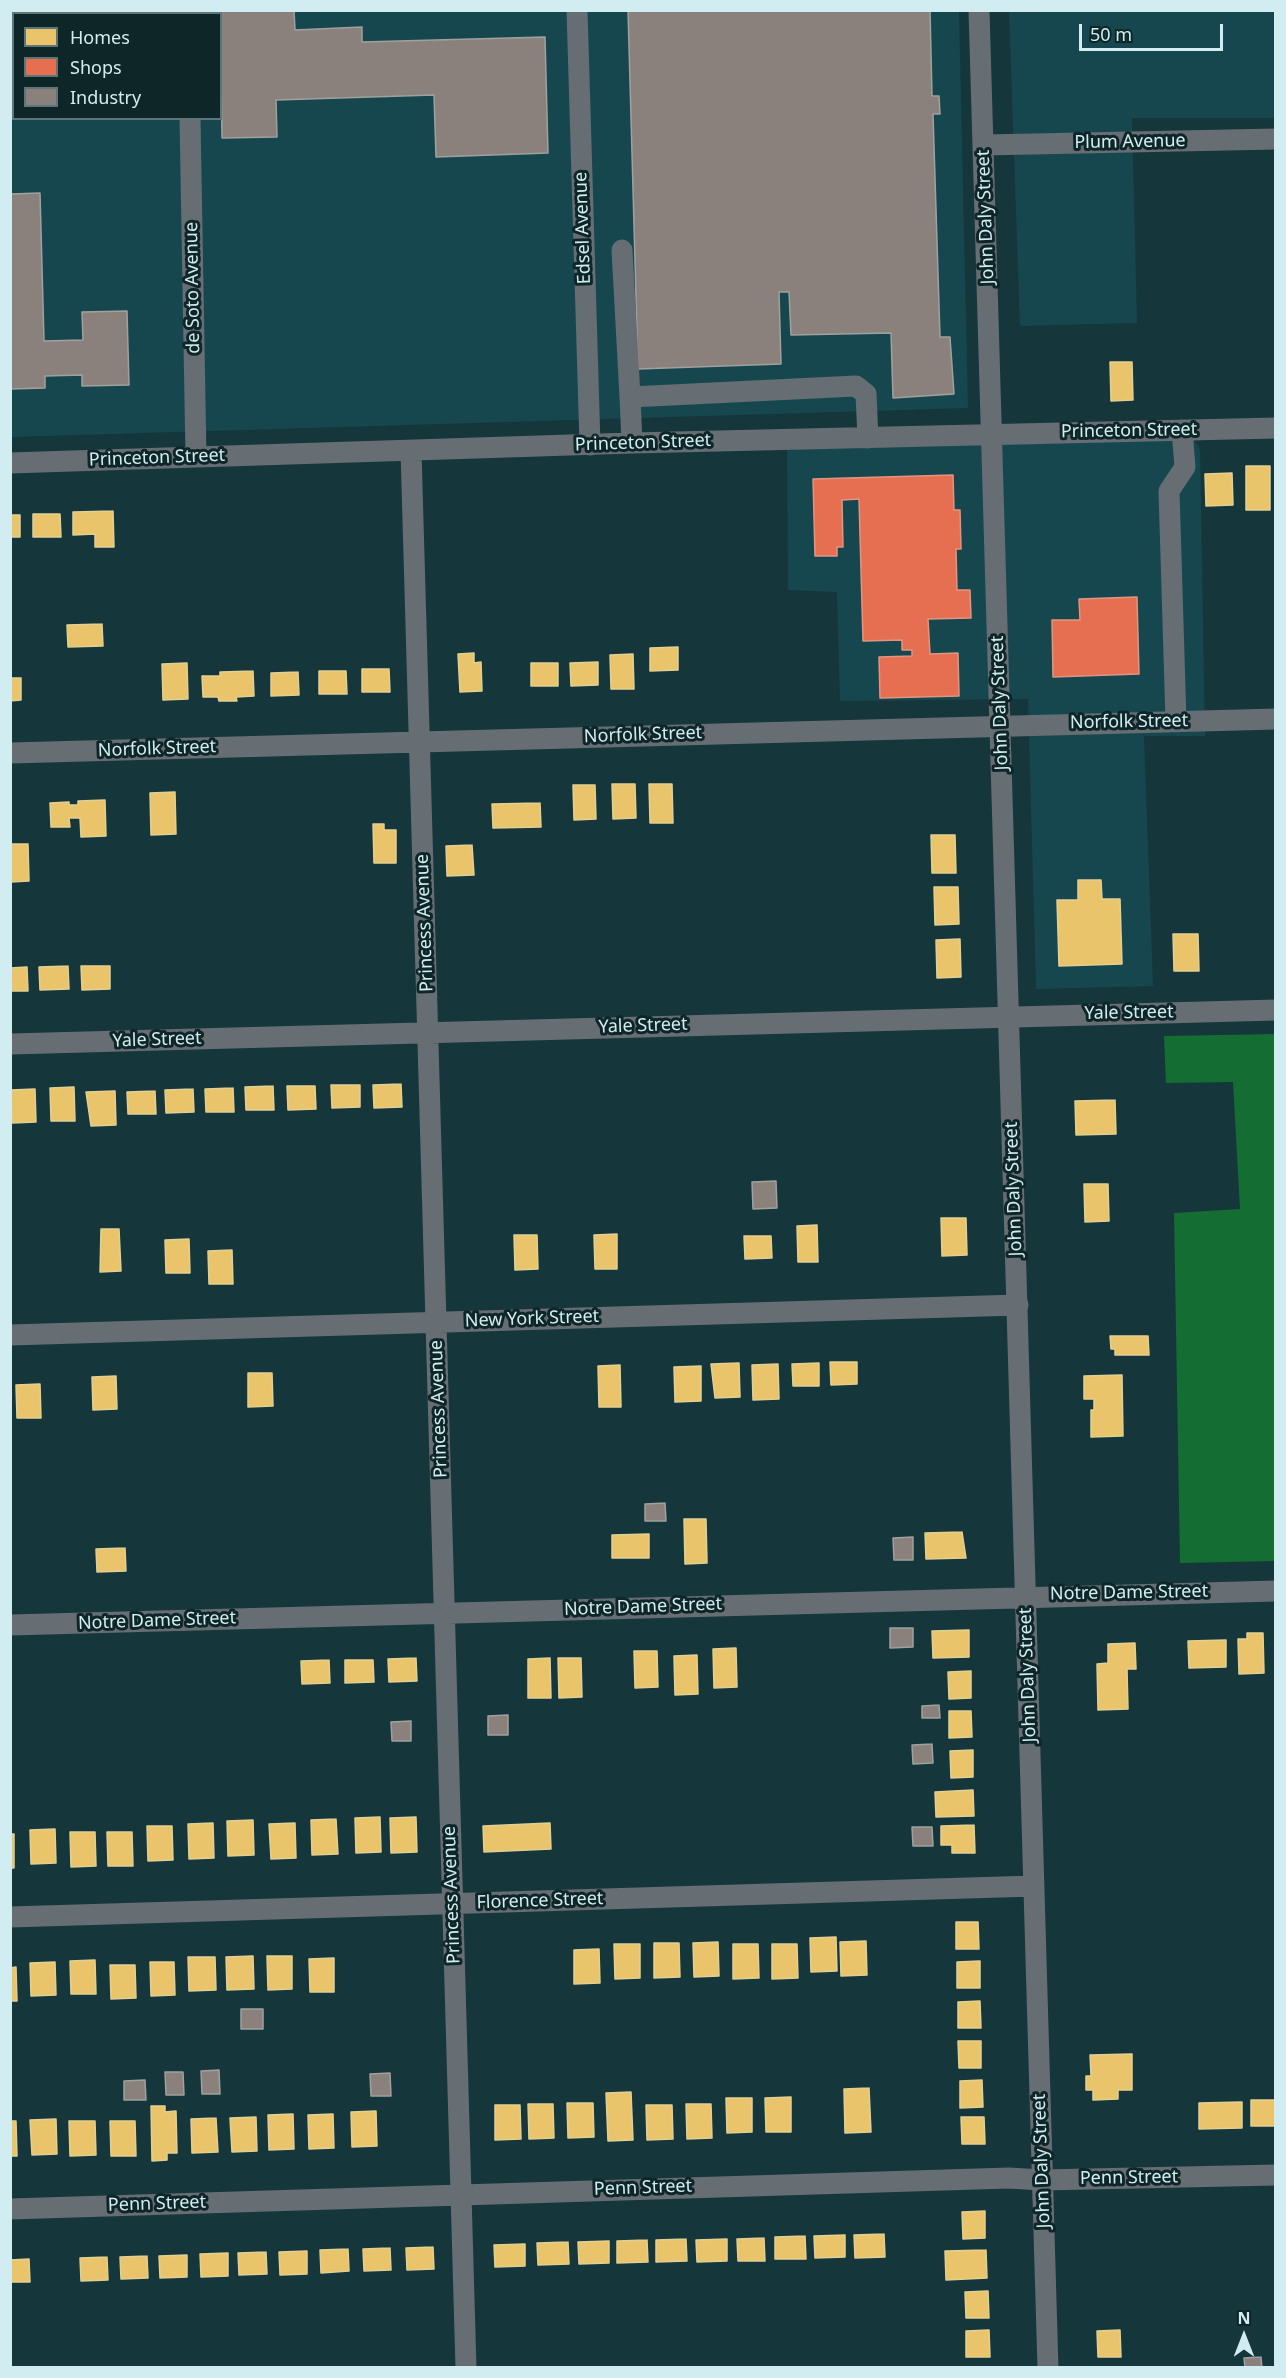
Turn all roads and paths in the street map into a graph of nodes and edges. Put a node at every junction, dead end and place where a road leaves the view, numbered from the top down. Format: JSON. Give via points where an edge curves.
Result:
{"nodes":[{"id":1,"x":577,"y":10,"type":"edge"},
{"id":2,"x":980,"y":10,"type":"edge"},
{"id":3,"x":190,"y":120,"type":"edge"},
{"id":4,"x":1275,"y":139,"type":"edge"},
{"id":5,"x":984,"y":145,"type":"junction"},
{"id":6,"x":622,"y":250,"type":"dead end"},
{"id":7,"x":630,"y":398,"type":"junction"},
{"id":8,"x":1275,"y":428,"type":"edge"},
{"id":9,"x":1182,"y":430,"type":"junction"},
{"id":10,"x":992,"y":434,"type":"junction"},
{"id":11,"x":868,"y":438,"type":"junction"},
{"id":12,"x":632,"y":443,"type":"junction"},
{"id":13,"x":590,"y":445,"type":"junction"},
{"id":14,"x":411,"y":451,"type":"junction"},
{"id":15,"x":196,"y":457,"type":"junction"},
{"id":16,"x":10,"y":462,"type":"edge"},
{"id":17,"x":1275,"y":719,"type":"edge"},
{"id":18,"x":1176,"y":721,"type":"junction"},
{"id":19,"x":1000,"y":725,"type":"junction"},
{"id":20,"x":420,"y":741,"type":"junction"},
{"id":21,"x":10,"y":753,"type":"edge"},
{"id":22,"x":1275,"y":1010,"type":"edge"},
{"id":23,"x":1009,"y":1015,"type":"junction"},
{"id":24,"x":428,"y":1032,"type":"junction"},
{"id":25,"x":10,"y":1044,"type":"edge"},
{"id":26,"x":1018,"y":1305,"type":"junction"},
{"id":27,"x":436,"y":1322,"type":"junction"},
{"id":28,"x":10,"y":1335,"type":"edge"},
{"id":29,"x":1275,"y":1591,"type":"edge"},
{"id":30,"x":1026,"y":1596,"type":"junction"},
{"id":31,"x":444,"y":1612,"type":"junction"},
{"id":32,"x":10,"y":1625,"type":"edge"},
{"id":33,"x":1034,"y":1886,"type":"junction"},
{"id":34,"x":453,"y":1904,"type":"junction"},
{"id":35,"x":10,"y":1917,"type":"edge"},
{"id":36,"x":1275,"y":2175,"type":"edge"},
{"id":37,"x":1042,"y":2180,"type":"junction"},
{"id":38,"x":461,"y":2195,"type":"junction"},
{"id":39,"x":10,"y":2209,"type":"edge"},
{"id":40,"x":466,"y":2367,"type":"edge"},
{"id":41,"x":1048,"y":2367,"type":"edge"}],
"edges":[{"from":1,"to":13,"type":"street","name":"Edsel Avenue"},
{"from":2,"to":5,"type":"street","name":"John Daly Street"},
{"from":3,"to":15,"type":"street","name":"de Soto Avenue"},
{"from":4,"to":5,"type":"street","name":"Plum Avenue"},
{"from":5,"to":10,"type":"street","name":"John Daly Street"},
{"from":6,"to":7,"type":"street"},
{"from":7,"to":11,"type":"street","via":[[856,386],[866,394]]},
{"from":7,"to":12,"type":"street"},
{"from":8,"to":9,"type":"street","name":"Princeton Street"},
{"from":9,"to":10,"type":"street","name":"Princeton Street"},
{"from":9,"to":18,"type":"street","via":[[1185,467],[1169,490]]},
{"from":10,"to":11,"type":"street","name":"Princeton Street"},
{"from":10,"to":19,"type":"street","name":"John Daly Street"},
{"from":11,"to":12,"type":"street","name":"Princeton Street"},
{"from":12,"to":13,"type":"street","name":"Princeton Street"},
{"from":13,"to":14,"type":"street","name":"Princeton Street"},
{"from":14,"to":15,"type":"street","name":"Princeton Street"},
{"from":14,"to":20,"type":"street","name":"Princess Avenue"},
{"from":15,"to":16,"type":"street","name":"Princeton Street"},
{"from":17,"to":18,"type":"street","name":"Norfolk Street"},
{"from":18,"to":19,"type":"street","name":"Norfolk Street"},
{"from":19,"to":20,"type":"street","name":"Norfolk Street"},
{"from":19,"to":23,"type":"street","name":"John Daly Street"},
{"from":20,"to":21,"type":"street","name":"Norfolk Street"},
{"from":20,"to":24,"type":"street","name":"Princess Avenue"},
{"from":22,"to":23,"type":"street","name":"Yale Street"},
{"from":23,"to":24,"type":"street","name":"Yale Street"},
{"from":23,"to":26,"type":"street","name":"John Daly Street"},
{"from":24,"to":25,"type":"street","name":"Yale Street"},
{"from":24,"to":27,"type":"street","name":"Princess Avenue"},
{"from":26,"to":27,"type":"street","name":"New York Street"},
{"from":26,"to":30,"type":"street","name":"John Daly Street"},
{"from":27,"to":28,"type":"street","name":"New York Street"},
{"from":27,"to":31,"type":"street","name":"Princess Avenue"},
{"from":29,"to":30,"type":"street","name":"Notre Dame Street"},
{"from":30,"to":31,"type":"street","name":"Notre Dame Street"},
{"from":30,"to":33,"type":"street","name":"John Daly Street"},
{"from":31,"to":32,"type":"street","name":"Notre Dame Street"},
{"from":31,"to":34,"type":"street","name":"Princess Avenue"},
{"from":33,"to":34,"type":"street","name":"Florence Street"},
{"from":33,"to":37,"type":"street","name":"John Daly Street"},
{"from":34,"to":35,"type":"street","name":"Florence Street"},
{"from":34,"to":38,"type":"street","name":"Princess Avenue"},
{"from":36,"to":37,"type":"street","name":"Penn Street"},
{"from":37,"to":38,"type":"street","name":"Penn Street","via":[[985,2178]]},
{"from":37,"to":41,"type":"street","name":"John Daly Street"},
{"from":38,"to":39,"type":"street","name":"Penn Street"},
{"from":38,"to":40,"type":"street","name":"Princess Avenue"}]}
